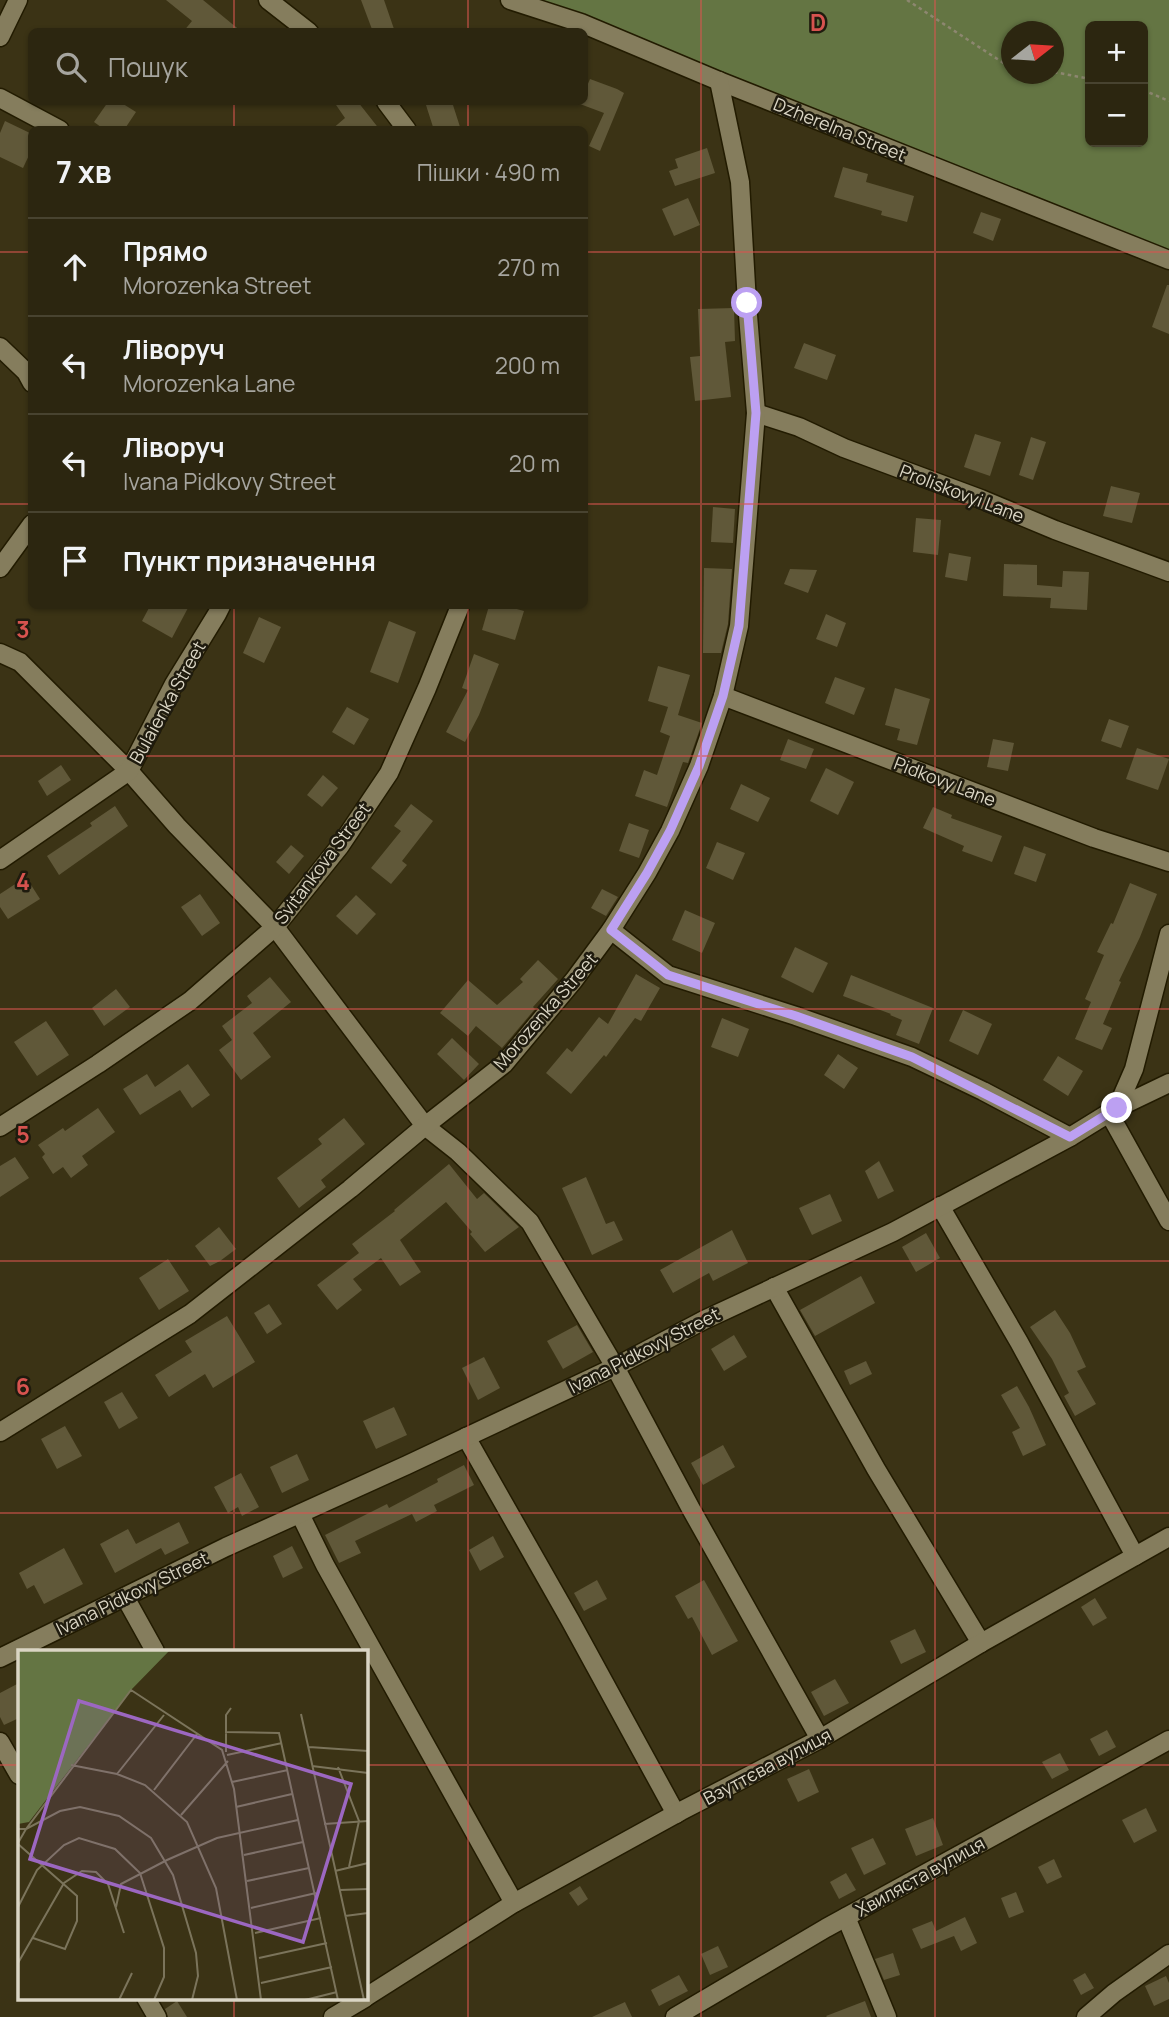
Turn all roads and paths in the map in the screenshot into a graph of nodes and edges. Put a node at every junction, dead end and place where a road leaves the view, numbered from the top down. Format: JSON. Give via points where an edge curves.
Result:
{"nodes":[{"id":1,"x":18,"y":0,"type":"edge"},
{"id":2,"x":268,"y":0,"type":"edge"},
{"id":3,"x":510,"y":0,"type":"edge"},
{"id":4,"x":907,"y":0,"type":"edge"},
{"id":5,"x":304,"y":28,"type":"edge"},
{"id":6,"x":0,"y":37,"type":"edge"},
{"id":7,"x":1001,"y":61,"type":"edge"},
{"id":8,"x":1064,"y":74,"type":"edge"},
{"id":9,"x":1085,"y":78,"type":"edge"},
{"id":10,"x":719,"y":80,"type":"junction"},
{"id":11,"x":1148,"y":92,"type":"edge"},
{"id":12,"x":0,"y":98,"type":"edge"},
{"id":13,"x":1169,"y":101,"type":"edge"},
{"id":14,"x":388,"y":105,"type":"edge"},
{"id":15,"x":52,"y":126,"type":"edge"},
{"id":16,"x":404,"y":126,"type":"edge"},
{"id":17,"x":1169,"y":260,"type":"edge"},
{"id":18,"x":0,"y":347,"type":"edge"},
{"id":19,"x":28,"y":376,"type":"edge"},
{"id":20,"x":756,"y":413,"type":"junction"},
{"id":21,"x":28,"y":530,"type":"edge"},
{"id":22,"x":0,"y":568,"type":"edge"},
{"id":23,"x":1169,"y":572,"type":"edge"},
{"id":24,"x":220,"y":609,"type":"edge"},
{"id":25,"x":459,"y":609,"type":"edge"},
{"id":26,"x":0,"y":653,"type":"edge"},
{"id":27,"x":723,"y":696,"type":"junction"},
{"id":28,"x":128,"y":771,"type":"junction"},
{"id":29,"x":0,"y":860,"type":"edge"},
{"id":30,"x":1169,"y":862,"type":"edge"},
{"id":31,"x":275,"y":927,"type":"junction"},
{"id":32,"x":611,"y":930,"type":"junction"},
{"id":33,"x":1169,"y":934,"type":"edge"},
{"id":34,"x":1169,"y":1083,"type":"edge"},
{"id":35,"x":1113,"y":1110,"type":"junction"},
{"id":36,"x":425,"y":1126,"type":"junction"},
{"id":37,"x":0,"y":1127,"type":"edge"},
{"id":38,"x":1070,"y":1137,"type":"junction"},
{"id":39,"x":940,"y":1206,"type":"junction"},
{"id":40,"x":1169,"y":1221,"type":"edge"},
{"id":41,"x":774,"y":1287,"type":"junction"},
{"id":42,"x":615,"y":1367,"type":"junction"},
{"id":43,"x":0,"y":1432,"type":"edge"},
{"id":44,"x":466,"y":1437,"type":"junction"},
{"id":45,"x":300,"y":1514,"type":"junction"},
{"id":46,"x":1169,"y":1537,"type":"edge"},
{"id":47,"x":1135,"y":1556,"type":"junction"},
{"id":48,"x":125,"y":1597,"type":"junction"},
{"id":49,"x":981,"y":1643,"type":"junction"},
{"id":50,"x":154,"y":1650,"type":"edge"},
{"id":51,"x":0,"y":1658,"type":"edge"},
{"id":52,"x":820,"y":1739,"type":"junction"},
{"id":53,"x":1169,"y":1740,"type":"edge"},
{"id":54,"x":0,"y":1742,"type":"edge"},
{"id":55,"x":18,"y":1774,"type":"edge"},
{"id":56,"x":676,"y":1814,"type":"junction"},
{"id":57,"x":514,"y":1903,"type":"junction"},
{"id":58,"x":846,"y":1917,"type":"junction"},
{"id":59,"x":1169,"y":1954,"type":"edge"},
{"id":60,"x":368,"y":1995,"type":"edge"},
{"id":61,"x":147,"y":2000,"type":"edge"},
{"id":62,"x":360,"y":2000,"type":"edge"},
{"id":63,"x":157,"y":2017,"type":"edge"},
{"id":64,"x":333,"y":2017,"type":"edge"},
{"id":65,"x":675,"y":2017,"type":"edge"},
{"id":66,"x":887,"y":2017,"type":"edge"},
{"id":67,"x":1086,"y":2017,"type":"edge"}],
"edges":[{"from":1,"to":6,"type":"street"},
{"from":2,"to":5,"type":"street"},
{"from":3,"to":10,"type":"street","name":"Dzherelna Street","via":[[581,23]]},
{"from":4,"to":7,"type":"path"},
{"from":8,"to":9,"type":"path"},
{"from":10,"to":17,"type":"street","name":"Dzherelna Street"},
{"from":10,"to":20,"type":"street","name":"Morozenka Street","via":[[740,182]]},
{"from":11,"to":13,"type":"path"},
{"from":12,"to":15,"type":"street"},
{"from":14,"to":16,"type":"street"},
{"from":18,"to":19,"type":"street"},
{"from":20,"to":23,"type":"street","name":"Proliskovyi Lane"},
{"from":20,"to":27,"type":"street","name":"Morozenka Street","via":[[739,626]]},
{"from":21,"to":22,"type":"street"},
{"from":24,"to":28,"type":"street","name":"Bulaienka Street"},
{"from":25,"to":31,"type":"street","name":"Svitankova Street","via":[[389,773],[340,846]]},
{"from":26,"to":28,"type":"street","via":[[20,662]]},
{"from":27,"to":30,"type":"street","name":"Pidkovy Lane","via":[[1094,838]]},
{"from":27,"to":32,"type":"street","name":"Morozenka Street","via":[[670,831]]},
{"from":28,"to":29,"type":"street","name":"Bulaienka Street"},
{"from":28,"to":31,"type":"street"},
{"from":31,"to":36,"type":"street"},
{"from":31,"to":37,"type":"street","name":"Svitankova Street","via":[[190,1001]]},
{"from":32,"to":36,"type":"street","name":"Morozenka Street","via":[[503,1063]]},
{"from":32,"to":38,"type":"street","via":[[668,975],[912,1057]]},
{"from":33,"to":35,"type":"street","via":[[1134,1069]]},
{"from":34,"to":35,"type":"street","name":"Ivana Pidkovy Street"},
{"from":35,"to":38,"type":"street","name":"Ivana Pidkovy Street"},
{"from":35,"to":40,"type":"street"},
{"from":36,"to":42,"type":"street","via":[[530,1222]]},
{"from":36,"to":43,"type":"street","name":"Morozenka Street","via":[[190,1314]]},
{"from":38,"to":39,"type":"street","name":"Ivana Pidkovy Street"},
{"from":39,"to":41,"type":"street","name":"Ivana Pidkovy Street"},
{"from":39,"to":47,"type":"street"},
{"from":41,"to":42,"type":"street","name":"Ivana Pidkovy Street"},
{"from":41,"to":49,"type":"street"},
{"from":42,"to":44,"type":"street","name":"Ivana Pidkovy Street"},
{"from":42,"to":52,"type":"street"},
{"from":44,"to":45,"type":"street","name":"Ivana Pidkovy Street"},
{"from":44,"to":56,"type":"street"},
{"from":45,"to":48,"type":"street","name":"Ivana Pidkovy Street"},
{"from":45,"to":57,"type":"street"},
{"from":46,"to":47,"type":"street","name":"Взуттєва вулиця"},
{"from":47,"to":49,"type":"street","name":"Взуттєва вулиця"},
{"from":48,"to":50,"type":"street"},
{"from":48,"to":51,"type":"street","name":"Ivana Pidkovy Street"},
{"from":49,"to":52,"type":"street","name":"Взуттєва вулиця"},
{"from":52,"to":56,"type":"street","name":"Взуттєва вулиця"},
{"from":53,"to":58,"type":"street","name":"Хвиляста вулиця"},
{"from":54,"to":55,"type":"street"},
{"from":56,"to":57,"type":"street","name":"Взуттєва вулиця"},
{"from":57,"to":60,"type":"street","name":"Взуттєва вулиця"},
{"from":58,"to":65,"type":"street","name":"Хвиляста вулиця"},
{"from":58,"to":66,"type":"street"},
{"from":59,"to":67,"type":"street"},
{"from":61,"to":63,"type":"street"},
{"from":62,"to":64,"type":"street","name":"Взуттєва вулиця"}]}
